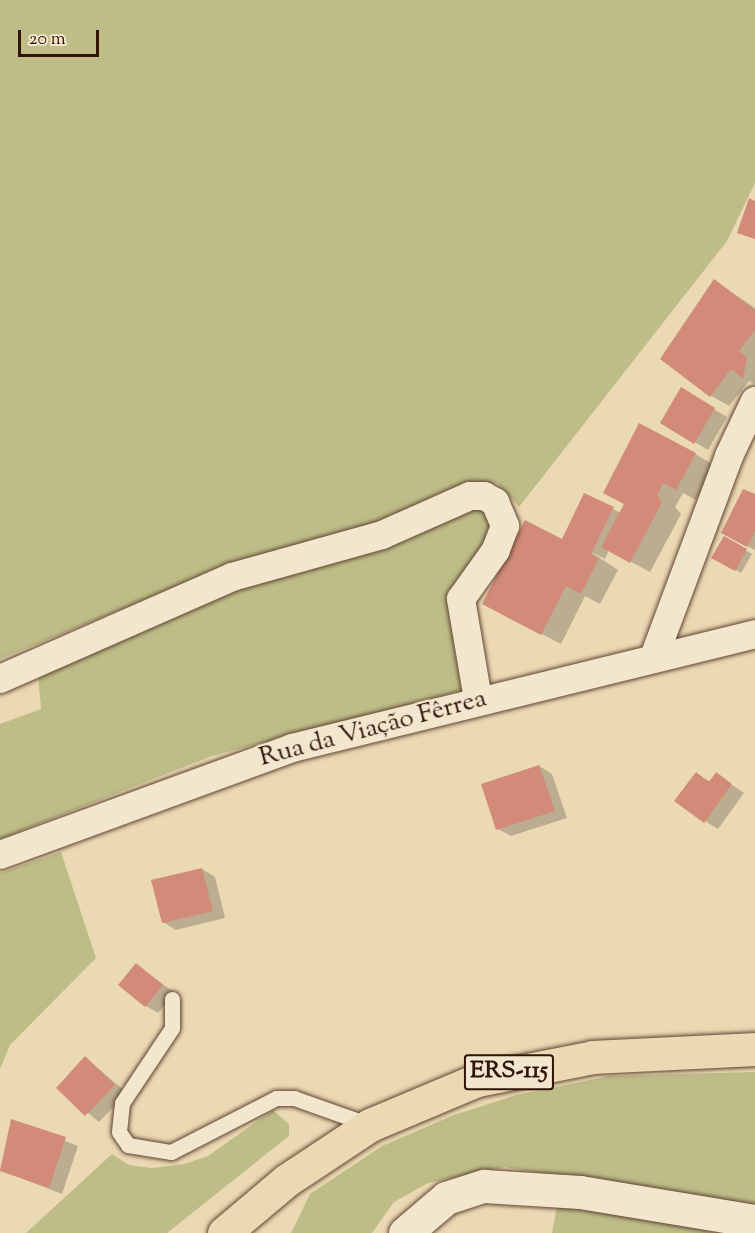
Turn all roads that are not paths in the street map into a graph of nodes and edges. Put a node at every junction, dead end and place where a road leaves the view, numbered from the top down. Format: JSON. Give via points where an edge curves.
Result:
{"nodes":[{"id":1,"x":755,"y":401,"type":"edge"},
{"id":2,"x":755,"y":634,"type":"edge"},
{"id":3,"x":654,"y":657,"type":"junction"},
{"id":4,"x":0,"y":679,"type":"edge"},
{"id":5,"x":478,"y":700,"type":"junction"},
{"id":6,"x":0,"y":855,"type":"edge"},
{"id":7,"x":172,"y":999,"type":"dead end"},
{"id":8,"x":755,"y":1049,"type":"edge"},
{"id":9,"x":370,"y":1125,"type":"junction"},
{"id":10,"x":287,"y":1180,"type":"junction"},
{"id":11,"x":755,"y":1221,"type":"edge"},
{"id":12,"x":224,"y":1233,"type":"edge"},
{"id":13,"x":259,"y":1233,"type":"edge"},
{"id":14,"x":405,"y":1233,"type":"edge"}],
"edges":[{"from":1,"to":3,"type":"street"},
{"from":2,"to":3,"type":"street","name":"Rua da Viação Fêrrea"},
{"from":3,"to":5,"type":"street","name":"Rua da Viação Fêrrea"},
{"from":4,"to":5,"type":"street","via":[[232,577],[382,536],[470,496],[484,496],[495,502],[505,526],[496,550],[461,599]]},
{"from":5,"to":6,"type":"street","name":"Rua da Viação Fêrrea","via":[[292,748]]},
{"from":7,"to":9,"type":"lane","via":[[172,1028],[122,1103],[119,1132],[128,1145],[171,1152],[276,1098],[294,1098]]},
{"from":8,"to":9,"type":"main road","number":"ERS-115","via":[[660,1051],[538,1064],[416,1102]]},
{"from":9,"to":10,"type":"main road","number":"ERS-115"},
{"from":10,"to":12,"type":"main road","number":"ERS-115"},
{"from":10,"to":13,"type":"main road"},
{"from":11,"to":14,"type":"main road","via":[[569,1191],[484,1186],[446,1198]]}]}
